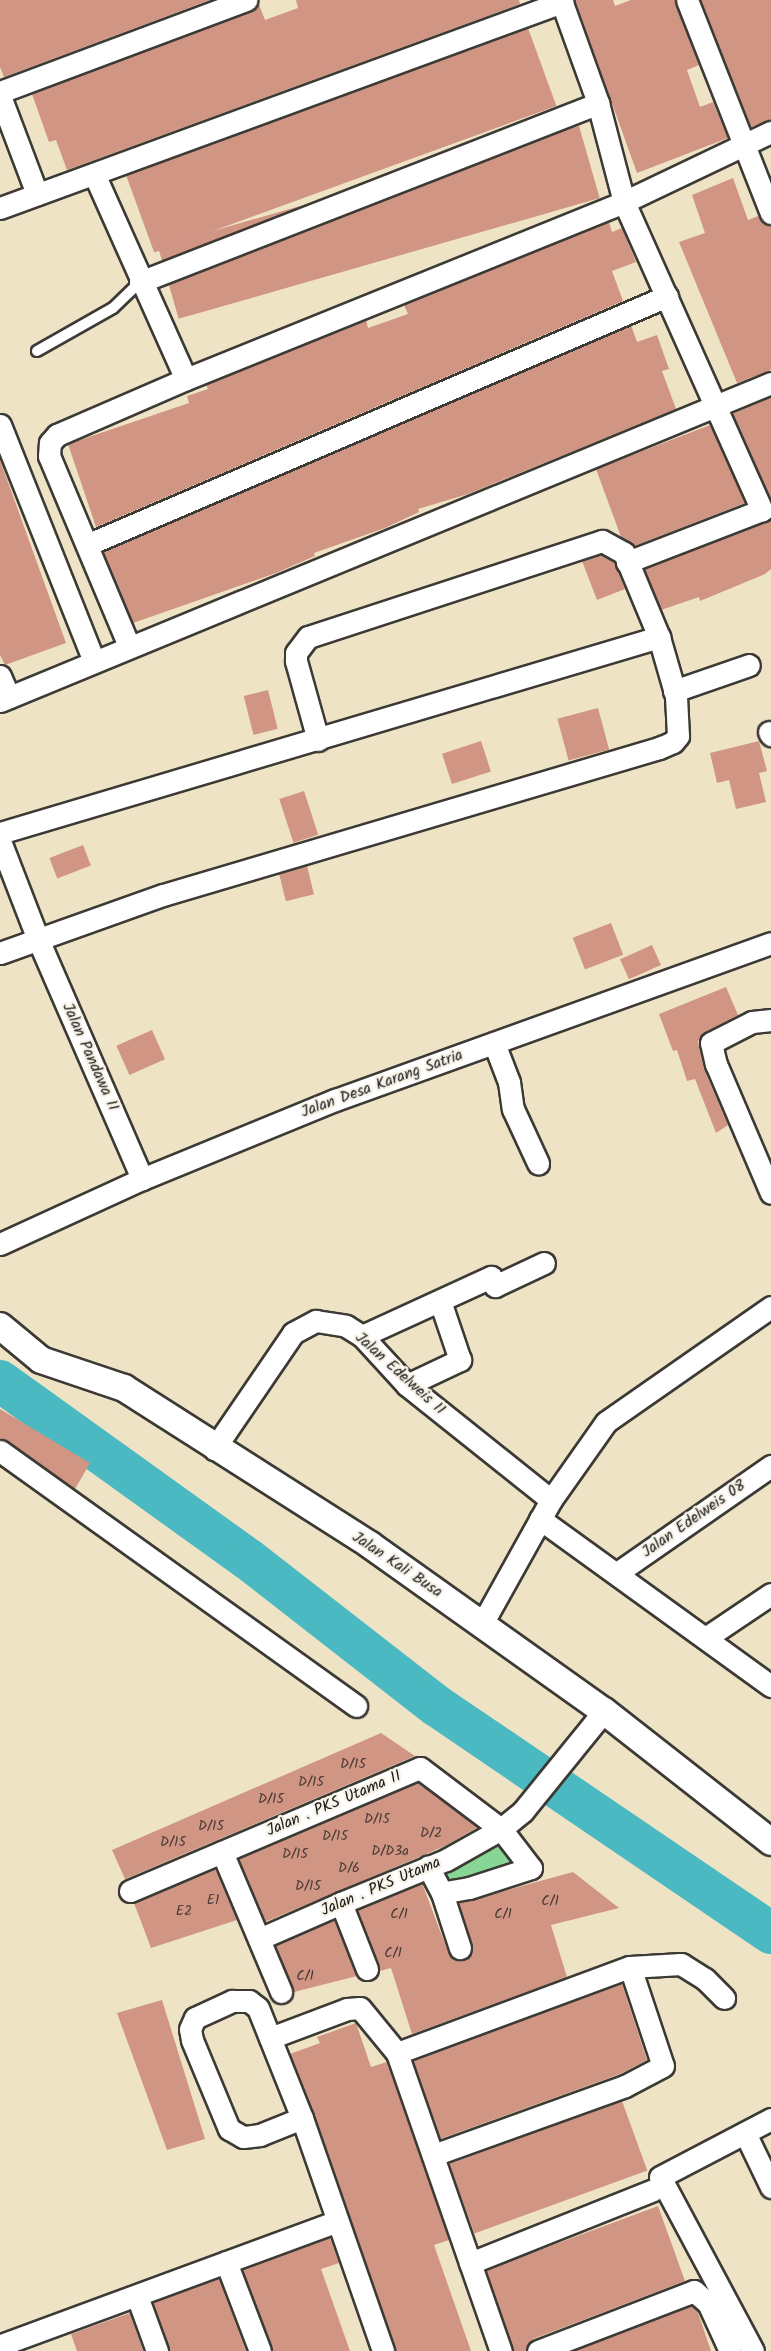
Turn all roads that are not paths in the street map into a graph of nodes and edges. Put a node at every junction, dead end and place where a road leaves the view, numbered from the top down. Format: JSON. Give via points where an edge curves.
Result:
{"nodes":[{"id":1,"x":246,"y":0,"type":"edge"},
{"id":2,"x":687,"y":0,"type":"edge"},
{"id":3,"x":561,"y":1,"type":"edge"},
{"id":4,"x":0,"y":94,"type":"edge"},
{"id":5,"x":598,"y":103,"type":"junction"},
{"id":6,"x":771,"y":132,"type":"edge"},
{"id":7,"x":745,"y":142,"type":"junction"},
{"id":8,"x":95,"y":176,"type":"junction"},
{"id":9,"x":37,"y":194,"type":"junction"},
{"id":10,"x":624,"y":202,"type":"junction"},
{"id":11,"x":1,"y":204,"type":"edge"},
{"id":12,"x":771,"y":213,"type":"edge"},
{"id":13,"x":140,"y":282,"type":"junction"},
{"id":14,"x":667,"y":296,"type":"junction"},
{"id":15,"x":38,"y":351,"type":"dead end"},
{"id":16,"x":186,"y":379,"type":"junction"},
{"id":17,"x":771,"y":383,"type":"edge"},
{"id":18,"x":712,"y":405,"type":"junction"},
{"id":19,"x":0,"y":425,"type":"edge"},
{"id":20,"x":89,"y":544,"type":"junction"},
{"id":21,"x":627,"y":562,"type":"junction"},
{"id":22,"x":659,"y":638,"type":"junction"},
{"id":23,"x":129,"y":646,"type":"junction"},
{"id":24,"x":94,"y":661,"type":"junction"},
{"id":25,"x":749,"y":665,"type":"dead end"},
{"id":26,"x":0,"y":676,"type":"edge"},
{"id":27,"x":675,"y":691,"type":"junction"},
{"id":28,"x":4,"y":699,"type":"edge"},
{"id":29,"x":318,"y":740,"type":"junction"},
{"id":30,"x":0,"y":832,"type":"edge"},
{"id":31,"x":0,"y":841,"type":"edge"},
{"id":32,"x":37,"y":937,"type":"junction"},
{"id":33,"x":771,"y":943,"type":"edge"},
{"id":34,"x":0,"y":953,"type":"edge"},
{"id":35,"x":771,"y":1020,"type":"edge"},
{"id":36,"x":494,"y":1043,"type":"junction"},
{"id":37,"x":538,"y":1163,"type":"dead end"},
{"id":38,"x":142,"y":1179,"type":"junction"},
{"id":39,"x":771,"y":1193,"type":"edge"},
{"id":40,"x":0,"y":1245,"type":"edge"},
{"id":41,"x":544,"y":1263,"type":"dead end"},
{"id":42,"x":440,"y":1301,"type":"junction"},
{"id":43,"x":766,"y":1316,"type":"edge"},
{"id":44,"x":0,"y":1326,"type":"edge"},
{"id":45,"x":362,"y":1336,"type":"junction"},
{"id":46,"x":407,"y":1384,"type":"junction"},
{"id":47,"x":214,"y":1449,"type":"junction"},
{"id":48,"x":0,"y":1451,"type":"edge"},
{"id":49,"x":771,"y":1466,"type":"edge"},
{"id":50,"x":551,"y":1500,"type":"junction"},
{"id":51,"x":540,"y":1519,"type":"junction"},
{"id":52,"x":617,"y":1572,"type":"junction"},
{"id":53,"x":771,"y":1594,"type":"edge"},
{"id":54,"x":482,"y":1624,"type":"junction"},
{"id":55,"x":707,"y":1637,"type":"junction"},
{"id":56,"x":771,"y":1686,"type":"edge"},
{"id":57,"x":356,"y":1706,"type":"dead end"},
{"id":58,"x":604,"y":1711,"type":"junction"},
{"id":59,"x":501,"y":1830,"type":"junction"},
{"id":60,"x":768,"y":1835,"type":"edge"},
{"id":61,"x":222,"y":1852,"type":"junction"},
{"id":62,"x":428,"y":1867,"type":"junction"},
{"id":63,"x":130,"y":1891,"type":"dead end"},
{"id":64,"x":442,"y":1893,"type":"junction"},
{"id":65,"x":341,"y":1903,"type":"junction"},
{"id":66,"x":259,"y":1939,"type":"junction"},
{"id":67,"x":460,"y":1948,"type":"dead end"},
{"id":68,"x":630,"y":1967,"type":"junction"},
{"id":69,"x":367,"y":1969,"type":"dead end"},
{"id":70,"x":281,"y":1992,"type":"dead end"},
{"id":71,"x":724,"y":1998,"type":"dead end"},
{"id":72,"x":270,"y":2038,"type":"junction"},
{"id":73,"x":397,"y":2053,"type":"junction"},
{"id":74,"x":302,"y":2118,"type":"junction"},
{"id":75,"x":771,"y":2119,"type":"edge"},
{"id":76,"x":745,"y":2133,"type":"junction"},
{"id":77,"x":433,"y":2155,"type":"junction"},
{"id":78,"x":771,"y":2187,"type":"edge"},
{"id":79,"x":653,"y":2190,"type":"dead end"},
{"id":80,"x":336,"y":2222,"type":"junction"},
{"id":81,"x":226,"y":2262,"type":"junction"},
{"id":82,"x":470,"y":2263,"type":"junction"},
{"id":83,"x":137,"y":2296,"type":"junction"},
{"id":84,"x":2,"y":2347,"type":"edge"},
{"id":85,"x":156,"y":2351,"type":"edge"},
{"id":86,"x":260,"y":2351,"type":"edge"},
{"id":87,"x":382,"y":2351,"type":"edge"},
{"id":88,"x":501,"y":2351,"type":"edge"},
{"id":89,"x":538,"y":2351,"type":"edge"},
{"id":90,"x":729,"y":2351,"type":"edge"},
{"id":91,"x":753,"y":2351,"type":"edge"}],
"edges":[{"from":1,"to":4,"type":"street"},
{"from":2,"to":7,"type":"street"},
{"from":3,"to":5,"type":"street"},
{"from":3,"to":8,"type":"street"},
{"from":4,"to":9,"type":"street"},
{"from":5,"to":10,"type":"street"},
{"from":5,"to":13,"type":"street"},
{"from":6,"to":7,"type":"street"},
{"from":7,"to":10,"type":"street"},
{"from":7,"to":12,"type":"street"},
{"from":8,"to":9,"type":"street"},
{"from":8,"to":13,"type":"street"},
{"from":9,"to":11,"type":"street"},
{"from":10,"to":14,"type":"street"},
{"from":10,"to":16,"type":"street"},
{"from":13,"to":15,"type":"lane","via":[[113,308]]},
{"from":13,"to":16,"type":"street"},
{"from":14,"to":18,"type":"street"},
{"from":14,"to":20,"type":"street"},
{"from":16,"to":20,"type":"street","via":[[57,435],[50,443],[49,456]]},
{"from":17,"to":18,"type":"street"},
{"from":18,"to":21,"type":"street","via":[[762,510]]},
{"from":18,"to":23,"type":"street"},
{"from":19,"to":24,"type":"street"},
{"from":20,"to":23,"type":"street"},
{"from":21,"to":22,"type":"street"},
{"from":21,"to":29,"type":"street","via":[[624,553],[611,543],[591,543],[447,595],[308,637],[296,653],[296,661]]},
{"from":22,"to":27,"type":"street"},
{"from":22,"to":29,"type":"street"},
{"from":23,"to":24,"type":"street"},
{"from":24,"to":28,"type":"street"},
{"from":25,"to":27,"type":"street"},
{"from":26,"to":28,"type":"street"},
{"from":27,"to":32,"type":"street","via":[[678,736],[673,742]]},
{"from":29,"to":30,"type":"street"},
{"from":31,"to":32,"type":"street","name":"Jalan Pandawa II"},
{"from":32,"to":34,"type":"street"},
{"from":32,"to":38,"type":"street","name":"Jalan Pandawa II"},
{"from":33,"to":36,"type":"street","name":"Jalan Desa Karang Satria"},
{"from":35,"to":39,"type":"street","via":[[752,1022],[711,1043],[716,1064]]},
{"from":36,"to":37,"type":"street","via":[[509,1082],[513,1109]]},
{"from":36,"to":38,"type":"street","name":"Jalan Desa Karang Satria","via":[[335,1100]]},
{"from":38,"to":40,"type":"street","name":"Jalan Desa Karang Satria"},
{"from":41,"to":42,"type":"street","via":[[495,1286],[491,1277]]},
{"from":42,"to":45,"type":"street"},
{"from":42,"to":46,"type":"street","via":[[460,1360]]},
{"from":43,"to":50,"type":"street","via":[[606,1422]]},
{"from":44,"to":47,"type":"street","name":"Jalan Kali Busa","via":[[41,1359],[124,1388]]},
{"from":45,"to":46,"type":"street","name":"Jalan Edelweis 11"},
{"from":45,"to":47,"type":"street","name":"Jalan Edelweis 11","via":[[346,1326],[316,1321],[293,1333]]},
{"from":46,"to":50,"type":"street","name":"Jalan Edelweis 11"},
{"from":47,"to":54,"type":"street","name":"Jalan Kali Busa","via":[[369,1545]]},
{"from":48,"to":57,"type":"street"},
{"from":49,"to":52,"type":"street","name":"Jalan Edelweis 08"},
{"from":50,"to":51,"type":"street"},
{"from":51,"to":52,"type":"street"},
{"from":51,"to":54,"type":"street"},
{"from":52,"to":55,"type":"street"},
{"from":53,"to":55,"type":"street"},
{"from":54,"to":58,"type":"street","name":"Jalan Kali Busa"},
{"from":55,"to":56,"type":"street"},
{"from":58,"to":59,"type":"street","name":"Jalan . PKS Utama","via":[[523,1811]]},
{"from":58,"to":60,"type":"street","name":"Jalan Kali Busa"},
{"from":59,"to":61,"type":"street","name":"Jalan . PKS Utama II","via":[[420,1768]]},
{"from":59,"to":62,"type":"street","name":"Jalan . PKS Utama"},
{"from":59,"to":64,"type":"street","via":[[531,1868]]},
{"from":61,"to":63,"type":"street","name":"Jalan . PKS Utama II"},
{"from":61,"to":66,"type":"street"},
{"from":62,"to":64,"type":"street"},
{"from":62,"to":65,"type":"street","name":"Jalan . PKS Utama"},
{"from":64,"to":67,"type":"street"},
{"from":65,"to":66,"type":"street","name":"Jalan . PKS Utama"},
{"from":65,"to":69,"type":"street"},
{"from":66,"to":70,"type":"street"},
{"from":68,"to":71,"type":"street","via":[[681,1965],[705,1979]]},
{"from":68,"to":73,"type":"street"},
{"from":68,"to":77,"type":"street","via":[[663,2066],[625,2086]]},
{"from":72,"to":73,"type":"street","via":[[347,2009],[360,2008]]},
{"from":72,"to":74,"type":"street"},
{"from":72,"to":74,"type":"street","via":[[258,2008],[249,2001],[232,2001],[202,2013],[190,2029],[229,2129],[243,2137],[261,2135]]},
{"from":73,"to":77,"type":"street"},
{"from":74,"to":80,"type":"street"},
{"from":75,"to":76,"type":"street"},
{"from":76,"to":78,"type":"street"},
{"from":76,"to":91,"type":"street","via":[[660,2177]]},
{"from":77,"to":82,"type":"street"},
{"from":79,"to":82,"type":"street"},
{"from":80,"to":81,"type":"street"},
{"from":80,"to":87,"type":"street"},
{"from":81,"to":83,"type":"street"},
{"from":81,"to":86,"type":"street"},
{"from":82,"to":88,"type":"street"},
{"from":83,"to":84,"type":"street"},
{"from":83,"to":85,"type":"street"},
{"from":89,"to":90,"type":"street","via":[[694,2291],[708,2303]]}]}
